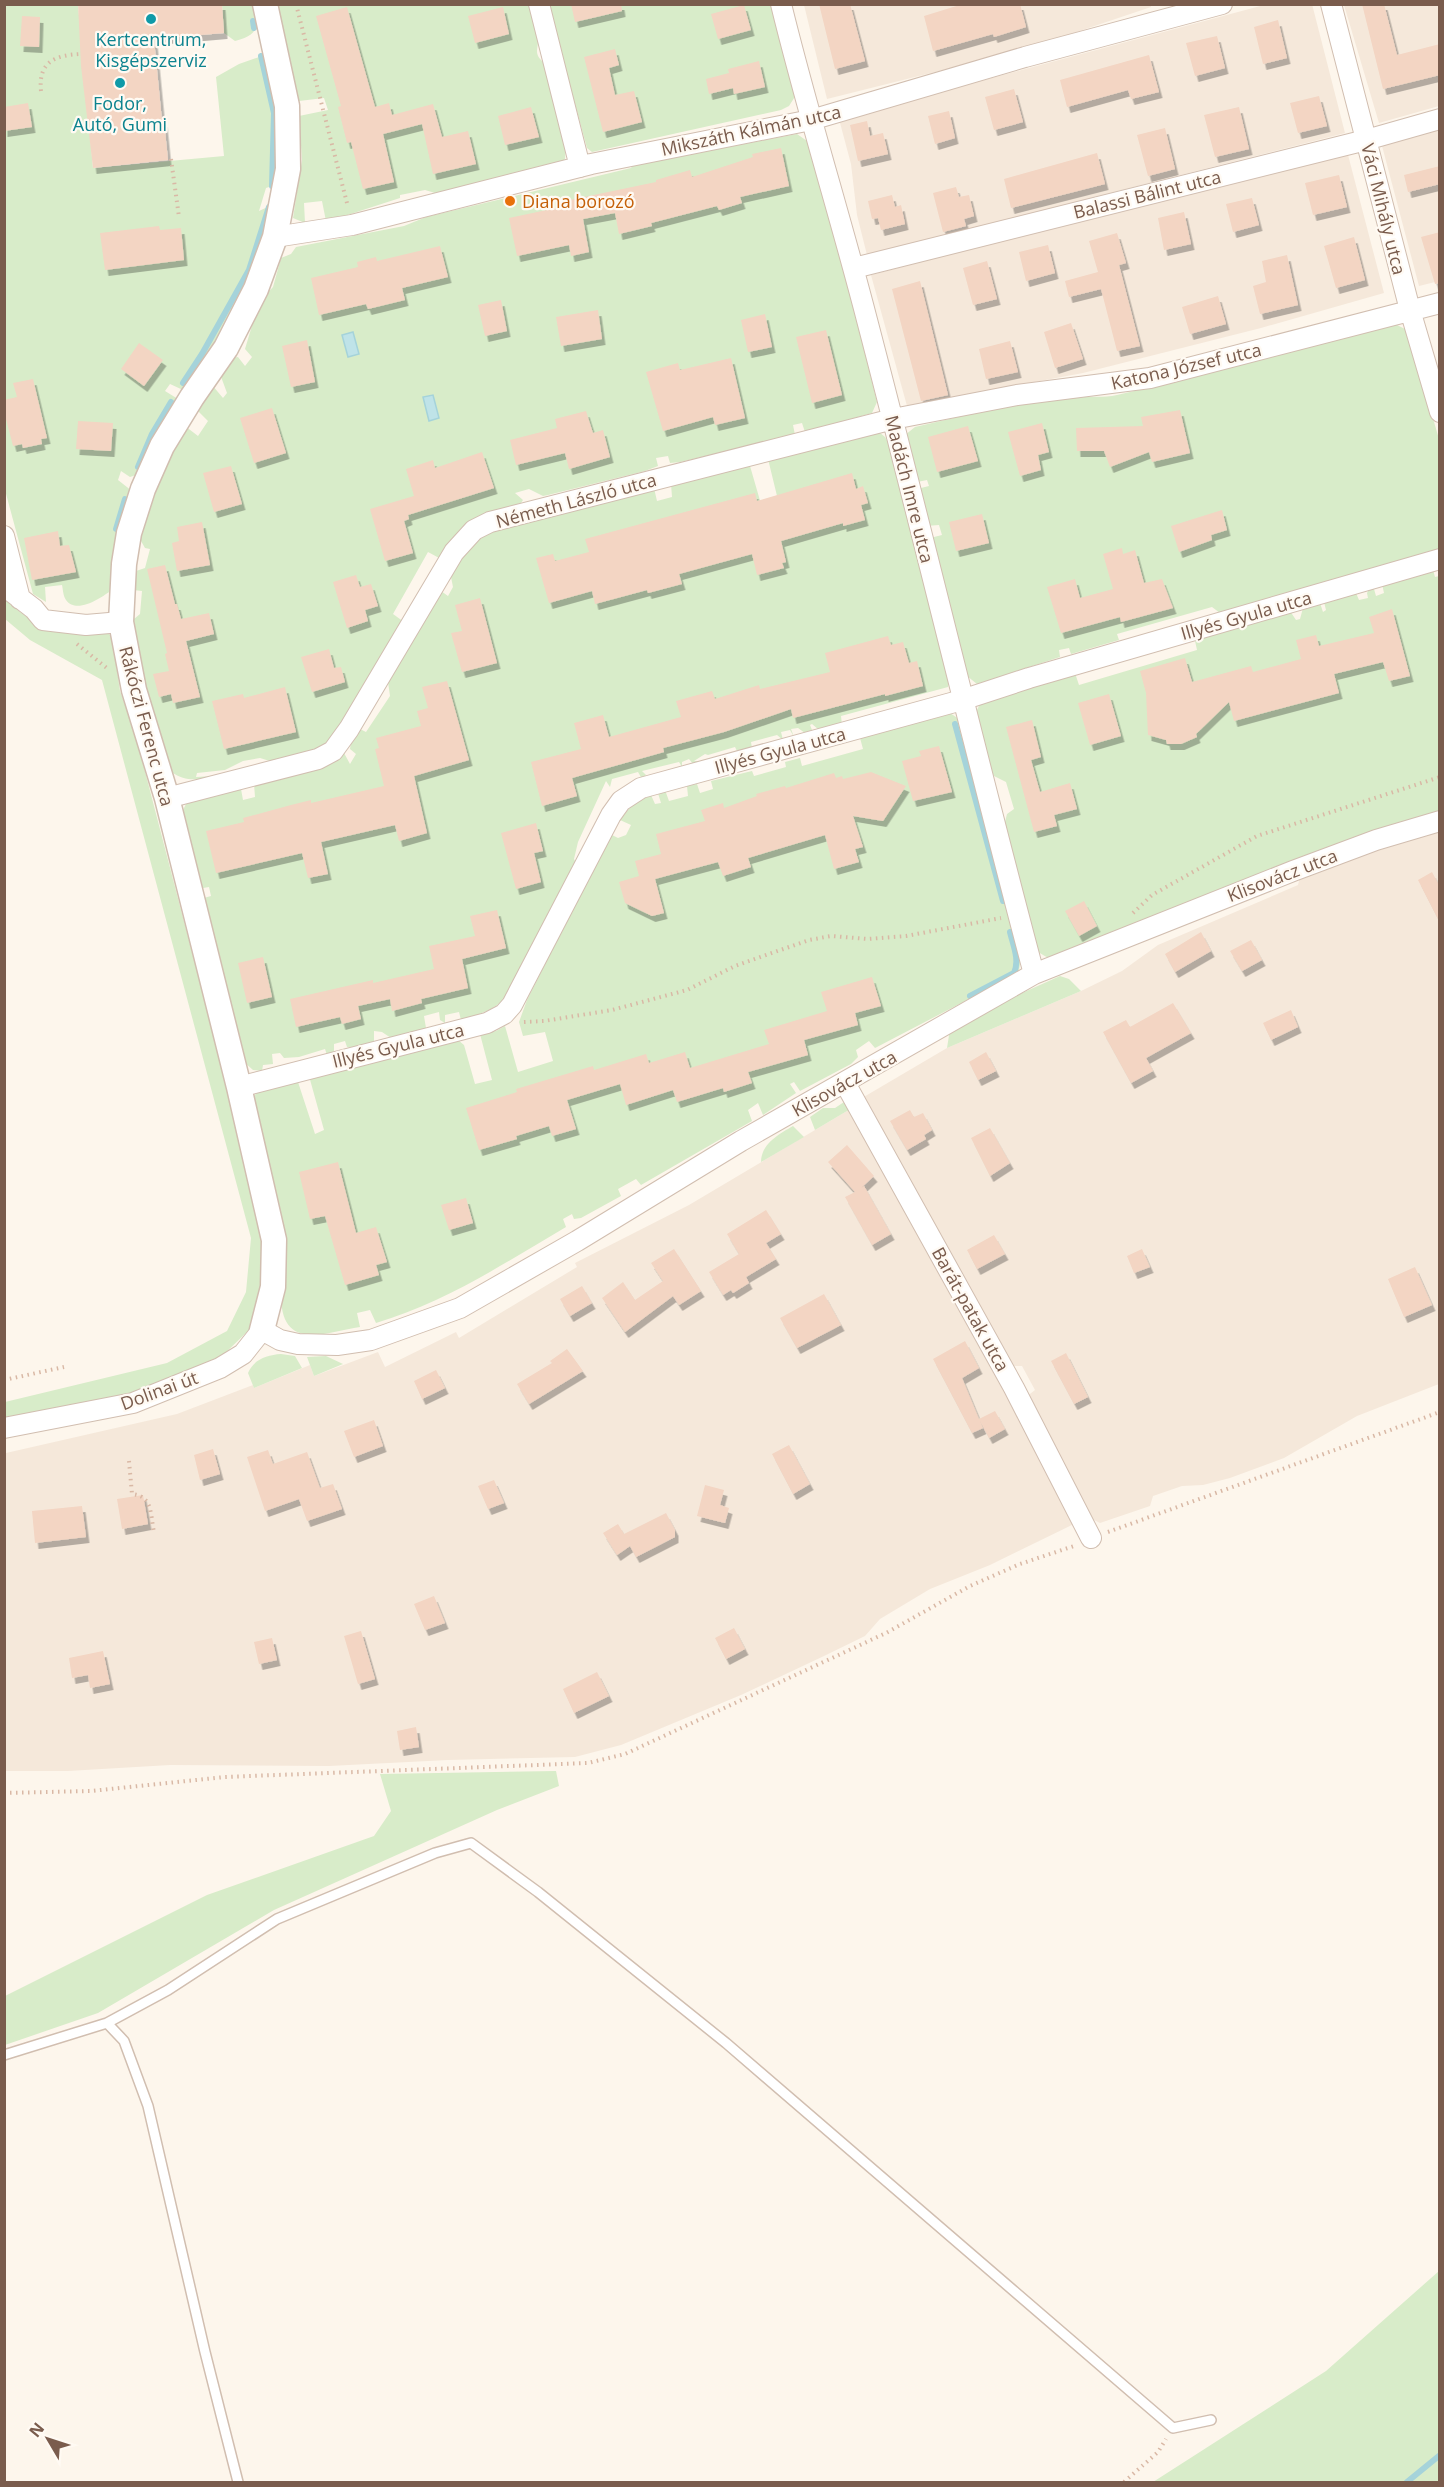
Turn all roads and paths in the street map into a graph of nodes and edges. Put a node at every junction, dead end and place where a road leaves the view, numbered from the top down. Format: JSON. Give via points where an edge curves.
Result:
{"nodes":[{"id":1,"x":266,"y":4,"type":"edge"},
{"id":2,"x":297,"y":4,"type":"edge"},
{"id":3,"x":539,"y":4,"type":"edge"},
{"id":4,"x":781,"y":4,"type":"edge"},
{"id":5,"x":1222,"y":4,"type":"edge"},
{"id":6,"x":1331,"y":4,"type":"edge"},
{"id":7,"x":81,"y":54,"type":"dead end"},
{"id":8,"x":41,"y":92,"type":"dead end"},
{"id":9,"x":1440,"y":119,"type":"edge"},
{"id":10,"x":811,"y":120,"type":"junction"},
{"id":11,"x":1366,"y":140,"type":"junction"},
{"id":12,"x":171,"y":159,"type":"dead end"},
{"id":13,"x":580,"y":167,"type":"junction"},
{"id":14,"x":179,"y":217,"type":"dead end"},
{"id":15,"x":352,"y":225,"type":"junction"},
{"id":16,"x":275,"y":237,"type":"junction"},
{"id":17,"x":854,"y":268,"type":"junction"},
{"id":18,"x":1440,"y":303,"type":"edge"},
{"id":19,"x":1410,"y":310,"type":"junction"},
{"id":20,"x":1440,"y":412,"type":"edge"},
{"id":21,"x":893,"y":419,"type":"junction"},
{"id":22,"x":4,"y":537,"type":"edge"},
{"id":23,"x":1440,"y":559,"type":"edge"},
{"id":24,"x":12,"y":592,"type":"edge"},
{"id":25,"x":43,"y":620,"type":"junction"},
{"id":26,"x":121,"y":622,"type":"junction"},
{"id":27,"x":134,"y":690,"type":"junction"},
{"id":28,"x":962,"y":700,"type":"junction"},
{"id":29,"x":1440,"y":777,"type":"edge"},
{"id":30,"x":167,"y":798,"type":"junction"},
{"id":31,"x":1440,"y":821,"type":"edge"},
{"id":32,"x":1018,"y":914,"type":"junction"},
{"id":33,"x":1110,"y":943,"type":"junction"},
{"id":34,"x":1034,"y":974,"type":"junction"},
{"id":35,"x":521,"y":1022,"type":"dead end"},
{"id":36,"x":845,"y":1083,"type":"junction"},
{"id":37,"x":239,"y":1087,"type":"junction"},
{"id":38,"x":262,"y":1330,"type":"junction"},
{"id":39,"x":64,"y":1367,"type":"dead end"},
{"id":40,"x":4,"y":1380,"type":"edge"},
{"id":41,"x":1440,"y":1412,"type":"edge"},
{"id":42,"x":4,"y":1428,"type":"edge"},
{"id":43,"x":129,"y":1461,"type":"dead end"},
{"id":44,"x":154,"y":1532,"type":"dead end"},
{"id":45,"x":1092,"y":1538,"type":"junction"},
{"id":46,"x":4,"y":1793,"type":"edge"},
{"id":47,"x":107,"y":2023,"type":"junction"},
{"id":48,"x":4,"y":2055,"type":"edge"},
{"id":49,"x":1211,"y":2420,"type":"dead end"},
{"id":50,"x":1173,"y":2428,"type":"junction"},
{"id":51,"x":238,"y":2482,"type":"edge"},
{"id":52,"x":1124,"y":2482,"type":"edge"}],
"edges":[{"from":1,"to":16,"type":"street","name":"Rákóczi Ferenc utca","via":[[287,106],[288,169]]},
{"from":2,"to":15,"type":"path"},
{"from":3,"to":13,"type":"street"},
{"from":4,"to":10,"type":"street","name":"Madách Imre utca"},
{"from":5,"to":10,"type":"street","name":"Mikszáth Kálmán utca"},
{"from":6,"to":11,"type":"street","name":"Váci Mihály utca"},
{"from":7,"to":8,"type":"path","via":[[58,57],[45,66]]},
{"from":9,"to":11,"type":"street","name":"Balassi Bálint utca"},
{"from":10,"to":13,"type":"street","name":"Mikszáth Kálmán utca"},
{"from":10,"to":17,"type":"street","name":"Madách Imre utca"},
{"from":11,"to":17,"type":"street","name":"Balassi Bálint utca"},
{"from":11,"to":19,"type":"street","name":"Váci Mihály utca"},
{"from":12,"to":14,"type":"path"},
{"from":13,"to":15,"type":"street","name":"Mikszáth Kálmán utca"},
{"from":15,"to":16,"type":"street","name":"Mikszáth Kálmán utca"},
{"from":16,"to":26,"type":"street","name":"Rákóczi Ferenc utca","via":[[256,289],[226,348],[162,446],[143,489],[128,543]]},
{"from":17,"to":21,"type":"street","name":"Madách Imre utca"},
{"from":18,"to":19,"type":"street","name":"Katona József utca"},
{"from":19,"to":20,"type":"street","name":"Váci Mihály utca"},
{"from":19,"to":21,"type":"street","name":"Katona József utca","via":[[1150,378],[1017,395]]},
{"from":21,"to":28,"type":"street","name":"Madách Imre utca"},
{"from":21,"to":30,"type":"street","name":"Németh László utca","via":[[490,522],[474,530],[454,552],[333,751],[318,759]]},
{"from":22,"to":24,"type":"street"},
{"from":23,"to":28,"type":"street","name":"Illyés Gyula utca"},
{"from":24,"to":25,"type":"street"},
{"from":25,"to":26,"type":"street","via":[[87,625]]},
{"from":25,"to":27,"type":"path"},
{"from":26,"to":27,"type":"street","name":"Rákóczi Ferenc utca"},
{"from":27,"to":30,"type":"street","name":"Rákóczi Ferenc utca"},
{"from":28,"to":32,"type":"street","name":"Madách Imre utca"},
{"from":28,"to":37,"type":"street","name":"Illyés Gyula utca","via":[[633,792],[611,815],[504,1014],[487,1023]]},
{"from":29,"to":33,"type":"path","via":[[1257,836],[1152,896],[1137,908]]},
{"from":30,"to":37,"type":"street","name":"Rákóczi Ferenc utca"},
{"from":31,"to":33,"type":"street","name":"Klisovácz utca","via":[[1376,840]]},
{"from":32,"to":34,"type":"street","name":"Madách Imre utca"},
{"from":32,"to":35,"type":"path","via":[[906,936],[831,936],[809,940],[735,966],[687,990],[612,1010]]},
{"from":33,"to":34,"type":"street","name":"Klisovácz utca"},
{"from":34,"to":36,"type":"street","name":"Klisovácz utca"},
{"from":36,"to":38,"type":"street","name":"Klisovácz utca","via":[[460,1308],[381,1337],[337,1345],[298,1344]]},
{"from":36,"to":45,"type":"street","name":"Barát-patak utca","via":[[1009,1378]]},
{"from":37,"to":38,"type":"street","name":"Rákóczi Ferenc utca","via":[[274,1240],[273,1287]]},
{"from":38,"to":42,"type":"street","name":"Dolinai út","via":[[243,1353],[220,1368],[133,1403]]},
{"from":39,"to":40,"type":"path"},
{"from":41,"to":45,"type":"path"},
{"from":43,"to":44,"type":"path","via":[[132,1494],[143,1495],[147,1500]]},
{"from":45,"to":46,"type":"path","via":[[970,1586],[886,1633],[625,1754],[588,1763],[225,1777],[91,1791]]},
{"from":47,"to":48,"type":"lane"},
{"from":47,"to":50,"type":"lane","via":[[168,1990],[277,1919],[435,1853],[471,1844],[538,1892],[726,2043]]},
{"from":47,"to":51,"type":"lane","via":[[124,2041],[148,2106]]},
{"from":49,"to":50,"type":"lane"},
{"from":50,"to":52,"type":"path","via":[[1158,2452]]}]}
